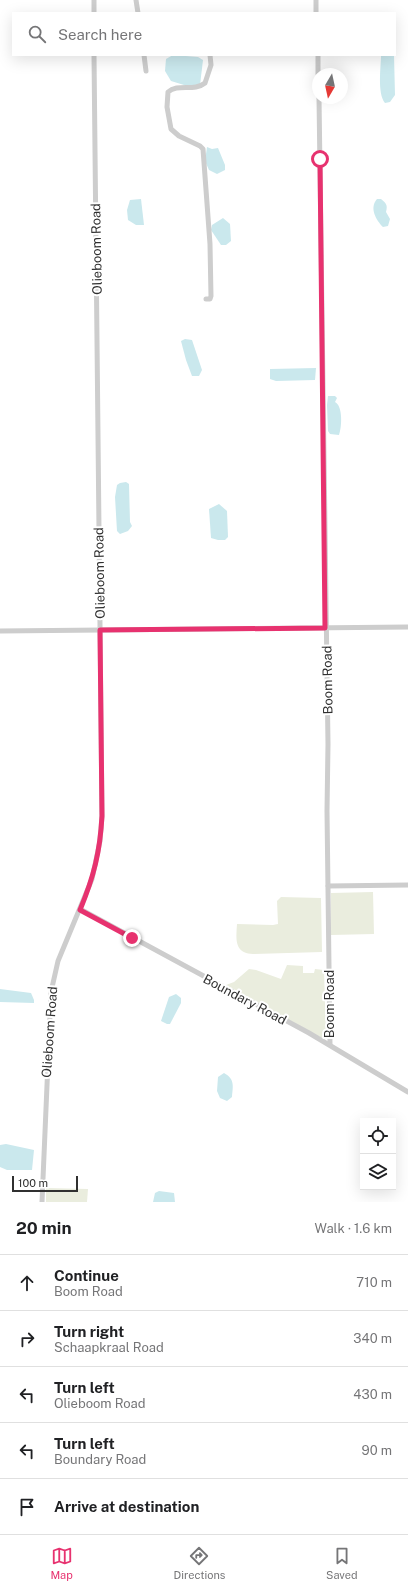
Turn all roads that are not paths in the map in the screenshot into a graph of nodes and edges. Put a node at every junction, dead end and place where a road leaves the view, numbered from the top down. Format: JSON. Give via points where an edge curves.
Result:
{"nodes":[{"id":1,"x":94,"y":0,"type":"edge"},
{"id":2,"x":136,"y":0,"type":"edge"},
{"id":3,"x":316,"y":0,"type":"edge"},
{"id":4,"x":94,"y":12,"type":"edge"},
{"id":5,"x":138,"y":12,"type":"edge"},
{"id":6,"x":316,"y":12,"type":"edge"},
{"id":7,"x":94,"y":56,"type":"edge"},
{"id":8,"x":144,"y":56,"type":"edge"},
{"id":9,"x":210,"y":56,"type":"edge"},
{"id":10,"x":318,"y":56,"type":"edge"},
{"id":11,"x":318,"y":68,"type":"edge"},
{"id":12,"x":146,"y":71,"type":"dead end"},
{"id":13,"x":319,"y":104,"type":"edge"},
{"id":14,"x":206,"y":299,"type":"dead end"},
{"id":15,"x":408,"y":627,"type":"edge"},
{"id":16,"x":325,"y":628,"type":"junction"},
{"id":17,"x":100,"y":630,"type":"junction"},
{"id":18,"x":0,"y":631,"type":"edge"},
{"id":19,"x":408,"y":885,"type":"edge"},
{"id":20,"x":328,"y":886,"type":"junction"},
{"id":21,"x":80,"y":910,"type":"junction"},
{"id":22,"x":330,"y":1045,"type":"junction"},
{"id":23,"x":408,"y":1092,"type":"edge"},
{"id":24,"x":42,"y":1202,"type":"edge"}],
"edges":[{"from":1,"to":4,"type":"street"},
{"from":2,"to":5,"type":"street"},
{"from":3,"to":6,"type":"street"},
{"from":7,"to":17,"type":"street","name":"Olieboom Road"},
{"from":8,"to":12,"type":"street"},
{"from":9,"to":14,"type":"street","via":[[211,65],[205,83],[197,87],[174,88],[167,94],[166,102],[172,129],[179,136],[203,149],[210,244],[211,296],[210,299]]},
{"from":10,"to":11,"type":"street"},
{"from":13,"to":16,"type":"street","name":"Boom Road"},
{"from":15,"to":16,"type":"street"},
{"from":16,"to":17,"type":"street"},
{"from":16,"to":20,"type":"street","name":"Boom Road"},
{"from":17,"to":18,"type":"street"},
{"from":17,"to":21,"type":"street","name":"Olieboom Road","via":[[102,816],[92,879]]},
{"from":19,"to":20,"type":"street"},
{"from":20,"to":22,"type":"street","name":"Boom Road"},
{"from":21,"to":22,"type":"street","name":"Boundary Road"},
{"from":21,"to":24,"type":"street","name":"Olieboom Road","via":[[58,961],[50,992]]},
{"from":22,"to":23,"type":"street","name":"Boundary Road"}]}
